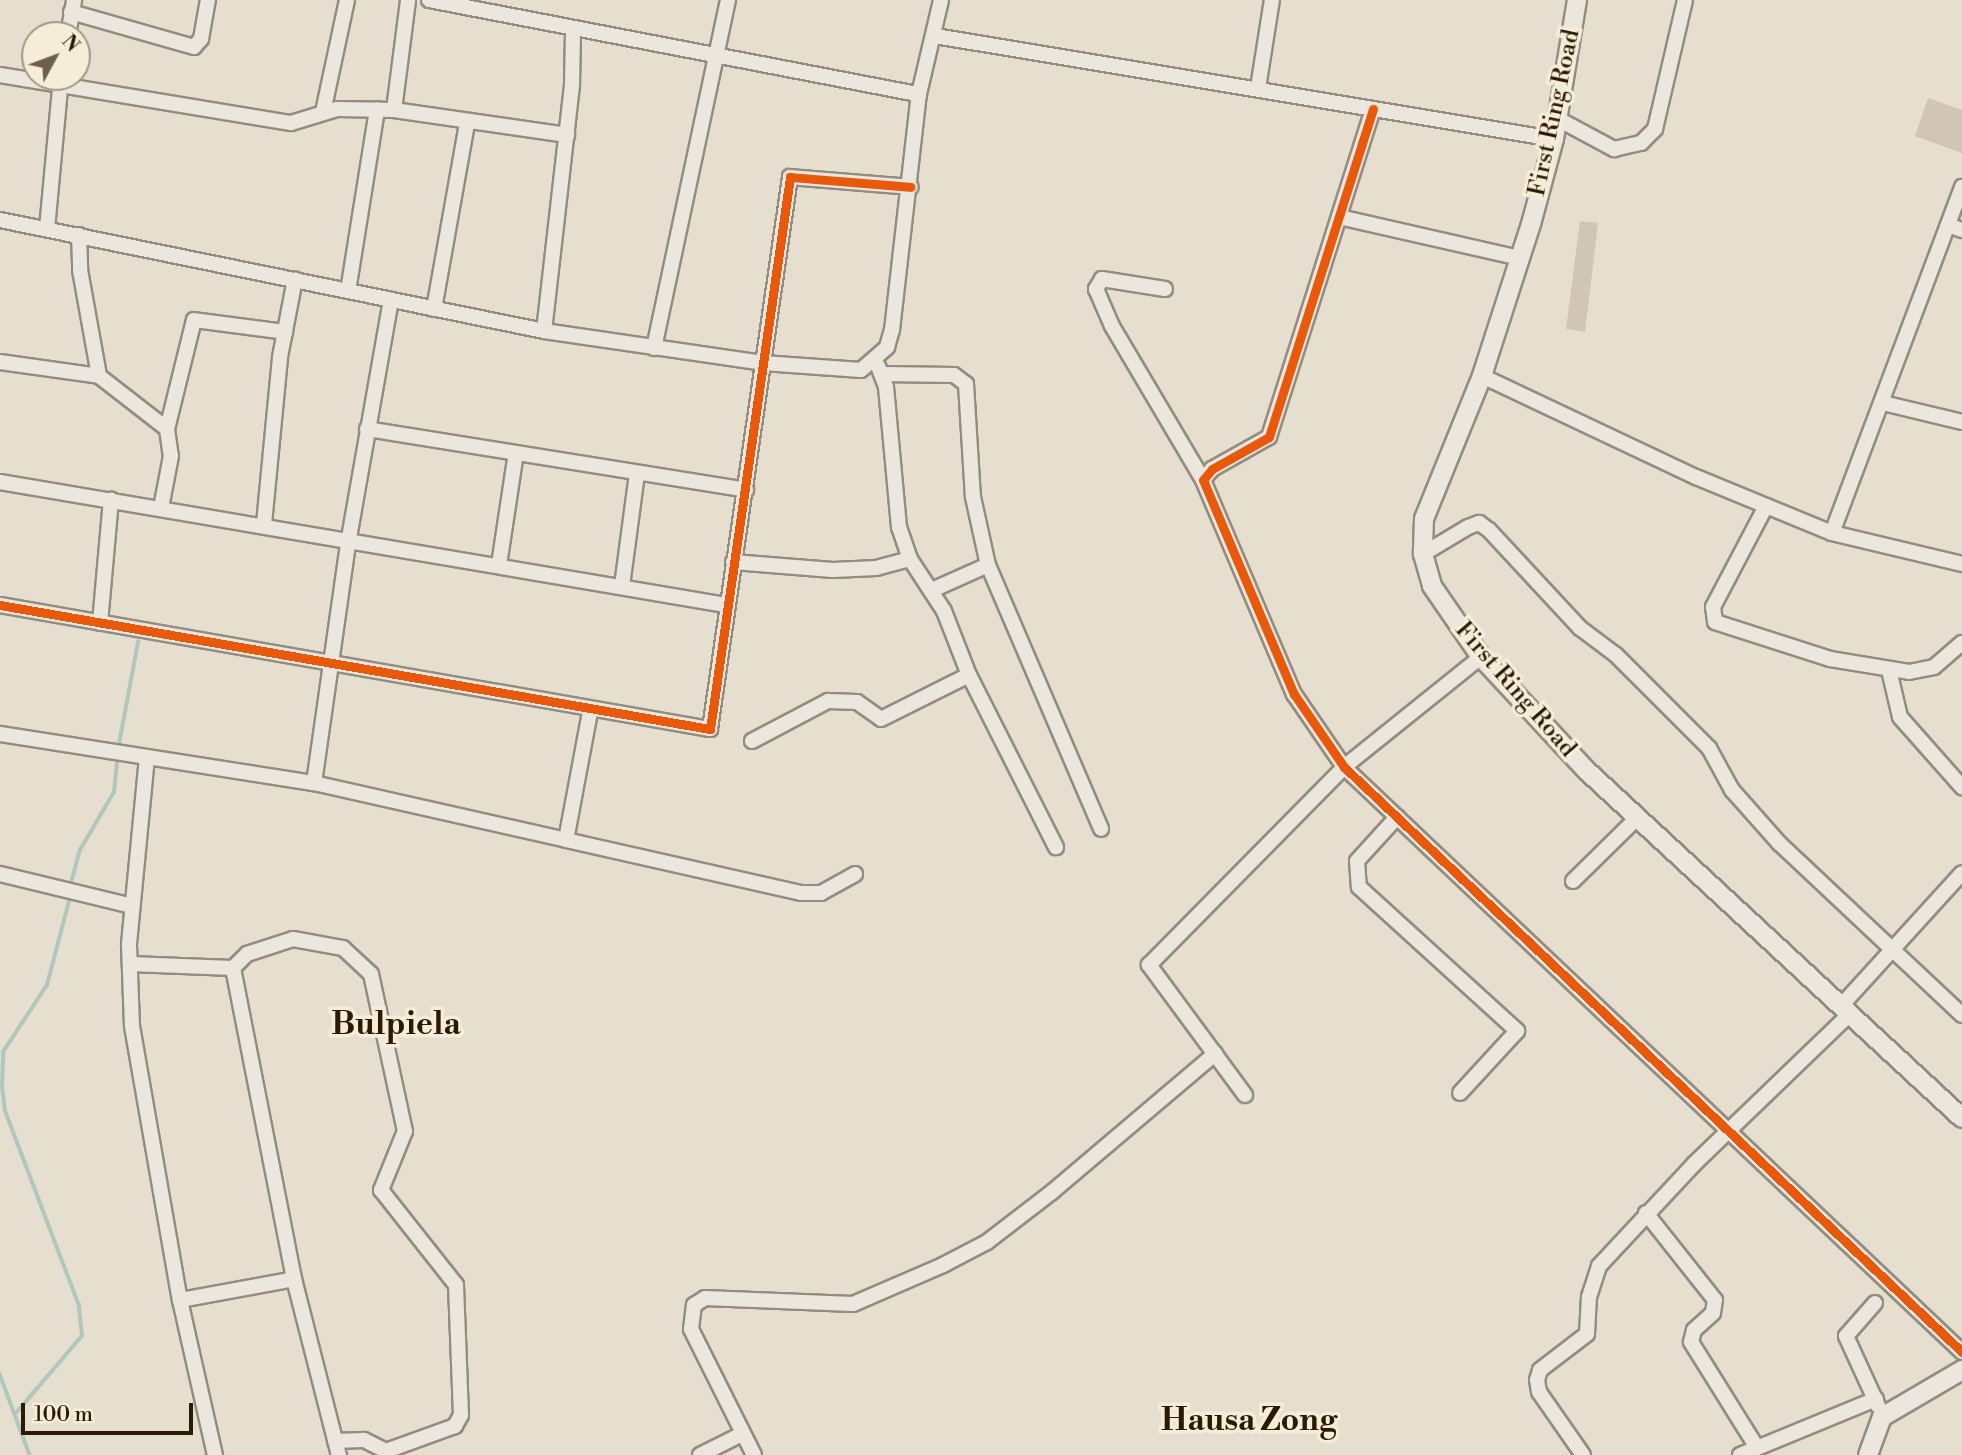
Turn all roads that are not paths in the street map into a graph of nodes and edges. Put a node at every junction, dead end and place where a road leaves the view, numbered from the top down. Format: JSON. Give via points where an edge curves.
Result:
{"nodes":[{"id":1,"x":208,"y":0,"type":"edge"},
{"id":2,"x":347,"y":0,"type":"edge"},
{"id":3,"x":408,"y":0,"type":"edge"},
{"id":4,"x":429,"y":0,"type":"edge"},
{"id":5,"x":728,"y":0,"type":"edge"},
{"id":6,"x":941,"y":0,"type":"edge"},
{"id":7,"x":1272,"y":0,"type":"edge"},
{"id":8,"x":1577,"y":0,"type":"edge"},
{"id":9,"x":1685,"y":0,"type":"edge"},
{"id":10,"x":72,"y":6,"type":"edge"},
{"id":11,"x":573,"y":30,"type":"junction"},
{"id":12,"x":935,"y":36,"type":"junction"},
{"id":13,"x":712,"y":57,"type":"junction"},
{"id":14,"x":0,"y":75,"type":"edge"},
{"id":15,"x":21,"y":77,"type":"edge"},
{"id":16,"x":91,"y":86,"type":"edge"},
{"id":17,"x":1258,"y":88,"type":"junction"},
{"id":18,"x":60,"y":91,"type":"edge"},
{"id":19,"x":919,"y":94,"type":"junction"},
{"id":20,"x":377,"y":109,"type":"junction"},
{"id":21,"x":1373,"y":109,"type":"junction"},
{"id":22,"x":394,"y":110,"type":"junction"},
{"id":23,"x":323,"y":112,"type":"junction"},
{"id":24,"x":1558,"y":119,"type":"junction"},
{"id":25,"x":467,"y":124,"type":"junction"},
{"id":26,"x":566,"y":135,"type":"junction"},
{"id":27,"x":1554,"y":139,"type":"junction"},
{"id":28,"x":911,"y":187,"type":"junction"},
{"id":29,"x":1962,"y":187,"type":"edge"},
{"id":30,"x":1339,"y":217,"type":"junction"},
{"id":31,"x":0,"y":220,"type":"edge"},
{"id":32,"x":1955,"y":228,"type":"edge"},
{"id":33,"x":47,"y":229,"type":"junction"},
{"id":34,"x":79,"y":235,"type":"junction"},
{"id":35,"x":1519,"y":258,"type":"junction"},
{"id":36,"x":295,"y":279,"type":"junction"},
{"id":37,"x":1164,"y":289,"type":"dead end"},
{"id":38,"x":348,"y":291,"type":"junction"},
{"id":39,"x":391,"y":300,"type":"junction"},
{"id":40,"x":434,"y":309,"type":"junction"},
{"id":41,"x":544,"y":331,"type":"junction"},
{"id":42,"x":285,"y":332,"type":"junction"},
{"id":43,"x":654,"y":348,"type":"junction"},
{"id":44,"x":0,"y":362,"type":"edge"},
{"id":45,"x":763,"y":363,"type":"junction"},
{"id":46,"x":879,"y":368,"type":"junction"},
{"id":47,"x":99,"y":376,"type":"junction"},
{"id":48,"x":1482,"y":376,"type":"junction"},
{"id":49,"x":1884,"y":403,"type":"junction"},
{"id":50,"x":1962,"y":422,"type":"edge"},
{"id":51,"x":167,"y":429,"type":"junction"},
{"id":52,"x":368,"y":429,"type":"junction"},
{"id":53,"x":516,"y":453,"type":"junction"},
{"id":54,"x":637,"y":473,"type":"junction"},
{"id":55,"x":1203,"y":480,"type":"junction"},
{"id":56,"x":0,"y":482,"type":"edge"},
{"id":57,"x":746,"y":490,"type":"junction"},
{"id":58,"x":111,"y":499,"type":"junction"},
{"id":59,"x":1766,"y":506,"type":"junction"},
{"id":60,"x":161,"y":508,"type":"junction"},
{"id":61,"x":264,"y":524,"type":"junction"},
{"id":62,"x":1832,"y":533,"type":"junction"},
{"id":63,"x":349,"y":538,"type":"junction"},
{"id":64,"x":1423,"y":554,"type":"junction"},
{"id":65,"x":910,"y":559,"type":"junction"},
{"id":66,"x":733,"y":562,"type":"junction"},
{"id":67,"x":1962,"y":564,"type":"edge"},
{"id":68,"x":499,"y":565,"type":"junction"},
{"id":69,"x":988,"y":565,"type":"junction"},
{"id":70,"x":622,"y":586,"type":"junction"},
{"id":71,"x":932,"y":590,"type":"junction"},
{"id":72,"x":0,"y":605,"type":"edge"},
{"id":73,"x":726,"y":605,"type":"junction"},
{"id":74,"x":100,"y":623,"type":"junction"},
{"id":75,"x":1962,"y":643,"type":"edge"},
{"id":76,"x":1480,"y":657,"type":"junction"},
{"id":77,"x":333,"y":665,"type":"junction"},
{"id":78,"x":1889,"y":670,"type":"junction"},
{"id":79,"x":969,"y":675,"type":"junction"},
{"id":80,"x":590,"y":712,"type":"junction"},
{"id":81,"x":0,"y":734,"type":"edge"},
{"id":82,"x":752,"y":741,"type":"dead end"},
{"id":83,"x":148,"y":757,"type":"junction"},
{"id":84,"x":1344,"y":767,"type":"junction"},
{"id":85,"x":314,"y":783,"type":"junction"},
{"id":86,"x":1962,"y":787,"type":"edge"},
{"id":87,"x":1397,"y":817,"type":"junction"},
{"id":88,"x":1636,"y":818,"type":"junction"},
{"id":89,"x":1101,"y":829,"type":"dead end"},
{"id":90,"x":566,"y":840,"type":"junction"},
{"id":91,"x":1056,"y":847,"type":"dead end"},
{"id":92,"x":1962,"y":873,"type":"edge"},
{"id":93,"x":0,"y":874,"type":"edge"},
{"id":94,"x":855,"y":874,"type":"dead end"},
{"id":95,"x":1573,"y":881,"type":"dead end"},
{"id":96,"x":132,"y":906,"type":"junction"},
{"id":97,"x":1893,"y":947,"type":"junction"},
{"id":98,"x":130,"y":964,"type":"junction"},
{"id":99,"x":233,"y":968,"type":"junction"},
{"id":100,"x":1844,"y":1011,"type":"junction"},
{"id":101,"x":1962,"y":1015,"type":"edge"},
{"id":102,"x":1215,"y":1054,"type":"junction"},
{"id":103,"x":1460,"y":1093,"type":"dead end"},
{"id":104,"x":1245,"y":1095,"type":"dead end"},
{"id":105,"x":1962,"y":1118,"type":"edge"},
{"id":106,"x":1726,"y":1132,"type":"junction"},
{"id":107,"x":1646,"y":1213,"type":"junction"},
{"id":108,"x":294,"y":1279,"type":"junction"},
{"id":109,"x":180,"y":1300,"type":"junction"},
{"id":110,"x":1875,"y":1303,"type":"dead end"},
{"id":111,"x":1962,"y":1352,"type":"edge"},
{"id":112,"x":1962,"y":1370,"type":"edge"},
{"id":113,"x":1876,"y":1399,"type":"junction"},
{"id":114,"x":1882,"y":1418,"type":"junction"},
{"id":115,"x":742,"y":1434,"type":"junction"},
{"id":116,"x":1756,"y":1446,"type":"junction"},
{"id":117,"x":337,"y":1448,"type":"edge"},
{"id":118,"x":215,"y":1455,"type":"edge"},
{"id":119,"x":700,"y":1455,"type":"edge"},
{"id":120,"x":754,"y":1455,"type":"edge"},
{"id":121,"x":1583,"y":1455,"type":"edge"},
{"id":122,"x":1740,"y":1455,"type":"edge"},
{"id":123,"x":1868,"y":1455,"type":"edge"}],
"edges":[{"from":1,"to":10,"type":"street","via":[[201,39],[194,47]]},
{"from":2,"to":23,"type":"street"},
{"from":3,"to":22,"type":"street"},
{"from":4,"to":11,"type":"street"},
{"from":5,"to":13,"type":"street"},
{"from":6,"to":12,"type":"street"},
{"from":7,"to":17,"type":"street"},
{"from":8,"to":24,"type":"street","name":"First Ring Road"},
{"from":9,"to":24,"type":"street","via":[[1655,129],[1641,143],[1614,149]]},
{"from":11,"to":13,"type":"street"},
{"from":11,"to":26,"type":"street"},
{"from":12,"to":17,"type":"street"},
{"from":12,"to":19,"type":"street"},
{"from":13,"to":19,"type":"street"},
{"from":13,"to":43,"type":"street"},
{"from":14,"to":15,"type":"street"},
{"from":16,"to":23,"type":"street","via":[[277,121],[296,122]]},
{"from":17,"to":21,"type":"street"},
{"from":18,"to":33,"type":"street"},
{"from":19,"to":28,"type":"street"},
{"from":20,"to":22,"type":"street"},
{"from":20,"to":23,"type":"street"},
{"from":20,"to":38,"type":"street"},
{"from":21,"to":27,"type":"street"},
{"from":21,"to":30,"type":"street"},
{"from":22,"to":25,"type":"street"},
{"from":24,"to":27,"type":"street","name":"First Ring Road"},
{"from":25,"to":26,"type":"street"},
{"from":25,"to":40,"type":"street"},
{"from":26,"to":41,"type":"street"},
{"from":27,"to":35,"type":"street","name":"First Ring Road"},
{"from":28,"to":45,"type":"street","via":[[790,177]]},
{"from":28,"to":46,"type":"street","via":[[892,330]]},
{"from":29,"to":32,"type":"street"},
{"from":30,"to":35,"type":"street"},
{"from":30,"to":55,"type":"street","via":[[1269,437],[1212,469]]},
{"from":31,"to":33,"type":"street"},
{"from":32,"to":49,"type":"street"},
{"from":33,"to":34,"type":"street"},
{"from":34,"to":36,"type":"street"},
{"from":34,"to":47,"type":"street","via":[[79,270]]},
{"from":35,"to":48,"type":"street","name":"First Ring Road"},
{"from":36,"to":38,"type":"street"},
{"from":36,"to":42,"type":"street"},
{"from":37,"to":55,"type":"street","via":[[1102,279],[1096,289],[1112,326]]},
{"from":38,"to":39,"type":"street"},
{"from":39,"to":40,"type":"street"},
{"from":39,"to":52,"type":"street"},
{"from":40,"to":41,"type":"street"},
{"from":41,"to":43,"type":"street"},
{"from":42,"to":51,"type":"street","via":[[194,320]]},
{"from":42,"to":61,"type":"street"},
{"from":43,"to":45,"type":"street"},
{"from":44,"to":47,"type":"street"},
{"from":45,"to":46,"type":"street","via":[[842,370]]},
{"from":45,"to":57,"type":"street"},
{"from":46,"to":65,"type":"street","via":[[899,527]]},
{"from":46,"to":69,"type":"street","via":[[954,374],[966,384],[973,496]]},
{"from":47,"to":51,"type":"street"},
{"from":48,"to":59,"type":"street"},
{"from":48,"to":64,"type":"street","name":"First Ring Road","via":[[1423,519]]},
{"from":49,"to":50,"type":"street"},
{"from":49,"to":62,"type":"street"},
{"from":51,"to":60,"type":"street","via":[[171,456]]},
{"from":52,"to":53,"type":"street"},
{"from":52,"to":63,"type":"street"},
{"from":53,"to":54,"type":"street"},
{"from":53,"to":68,"type":"street"},
{"from":54,"to":57,"type":"street"},
{"from":54,"to":70,"type":"street"},
{"from":55,"to":84,"type":"street","via":[[1294,694]]},
{"from":56,"to":58,"type":"street"},
{"from":57,"to":66,"type":"street"},
{"from":58,"to":60,"type":"street"},
{"from":58,"to":74,"type":"street"},
{"from":59,"to":62,"type":"street"},
{"from":59,"to":78,"type":"street","via":[[1713,607],[1715,622],[1730,631]]},
{"from":60,"to":61,"type":"street"},
{"from":61,"to":63,"type":"street"},
{"from":62,"to":67,"type":"street"},
{"from":63,"to":68,"type":"street"},
{"from":63,"to":77,"type":"street"},
{"from":64,"to":76,"type":"street","name":"First Ring Road","via":[[1443,607]]},
{"from":64,"to":97,"type":"street","via":[[1479,523],[1489,530],[1580,628],[1616,655],[1709,748],[1732,790],[1779,843]]},
{"from":65,"to":66,"type":"street","via":[[876,568],[833,570]]},
{"from":65,"to":71,"type":"street"},
{"from":66,"to":73,"type":"street"},
{"from":68,"to":70,"type":"street"},
{"from":69,"to":71,"type":"street"},
{"from":69,"to":89,"type":"street"},
{"from":70,"to":73,"type":"street"},
{"from":71,"to":79,"type":"street"},
{"from":72,"to":74,"type":"street"},
{"from":73,"to":80,"type":"street","via":[[710,729]]},
{"from":74,"to":77,"type":"street"},
{"from":75,"to":78,"type":"street","via":[[1934,667]]},
{"from":76,"to":84,"type":"street"},
{"from":76,"to":88,"type":"street","name":"First Ring Road"},
{"from":77,"to":80,"type":"street"},
{"from":77,"to":85,"type":"street"},
{"from":78,"to":86,"type":"street","via":[[1900,717]]},
{"from":79,"to":82,"type":"street","via":[[881,719],[857,702],[828,701]]},
{"from":79,"to":91,"type":"street"},
{"from":80,"to":90,"type":"street"},
{"from":81,"to":83,"type":"street"},
{"from":83,"to":85,"type":"street"},
{"from":83,"to":96,"type":"street"},
{"from":84,"to":87,"type":"street"},
{"from":84,"to":102,"type":"street","via":[[1149,965]]},
{"from":85,"to":90,"type":"street"},
{"from":87,"to":103,"type":"street","via":[[1357,861],[1359,887],[1517,1031]]},
{"from":87,"to":106,"type":"street"},
{"from":88,"to":95,"type":"street"},
{"from":88,"to":100,"type":"street","name":"First Ring Road"},
{"from":90,"to":94,"type":"street","via":[[802,893],[821,892]]},
{"from":92,"to":97,"type":"street"},
{"from":93,"to":96,"type":"street"},
{"from":96,"to":98,"type":"street"},
{"from":97,"to":100,"type":"street"},
{"from":97,"to":101,"type":"street"},
{"from":98,"to":99,"type":"street"},
{"from":98,"to":109,"type":"street","via":[[132,1026]]},
{"from":99,"to":108,"type":"street"},
{"from":99,"to":117,"type":"street","via":[[247,954],[293,939],[343,948],[370,974],[405,1131],[381,1190],[456,1285],[460,1415],[455,1426],[386,1451],[365,1440]]},
{"from":100,"to":105,"type":"street","name":"First Ring Road"},
{"from":100,"to":106,"type":"street"},
{"from":102,"to":104,"type":"street"},
{"from":102,"to":115,"type":"street","via":[[1052,1192],[987,1242],[943,1265],[853,1304],[705,1298],[694,1305],[691,1329]]},
{"from":106,"to":107,"type":"street"},
{"from":106,"to":111,"type":"street"},
{"from":107,"to":116,"type":"street","via":[[1715,1300],[1713,1313],[1694,1330],[1691,1342]]},
{"from":107,"to":121,"type":"street","via":[[1596,1273],[1587,1334],[1540,1370],[1536,1380],[1543,1399]]},
{"from":108,"to":109,"type":"street"},
{"from":108,"to":117,"type":"street"},
{"from":109,"to":118,"type":"street"},
{"from":110,"to":113,"type":"street","via":[[1846,1336]]},
{"from":112,"to":114,"type":"street"},
{"from":113,"to":114,"type":"street"},
{"from":113,"to":116,"type":"street","via":[[1827,1423]]},
{"from":114,"to":123,"type":"street"},
{"from":115,"to":119,"type":"street"},
{"from":115,"to":120,"type":"street"},
{"from":116,"to":122,"type":"street"}]}
